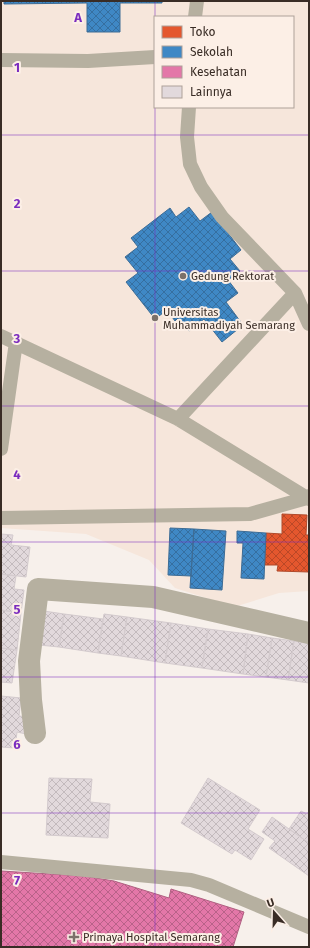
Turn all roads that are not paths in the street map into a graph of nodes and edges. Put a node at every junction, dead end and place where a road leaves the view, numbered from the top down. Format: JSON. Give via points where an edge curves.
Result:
{"nodes":[{"id":1,"x":197,"y":1,"type":"edge"},
{"id":2,"x":195,"y":16,"type":"edge"},
{"id":3,"x":154,"y":57,"type":"edge"},
{"id":4,"x":1,"y":60,"type":"edge"},
{"id":5,"x":189,"y":108,"type":"edge"},
{"id":6,"x":295,"y":293,"type":"junction"},
{"id":7,"x":309,"y":324,"type":"edge"},
{"id":8,"x":1,"y":336,"type":"edge"},
{"id":9,"x":16,"y":342,"type":"junction"},
{"id":10,"x":178,"y":419,"type":"junction"},
{"id":11,"x":1,"y":449,"type":"edge"},
{"id":12,"x":308,"y":497,"type":"edge"},
{"id":13,"x":1,"y":518,"type":"edge"},
{"id":14,"x":309,"y":632,"type":"edge"},
{"id":15,"x":35,"y":733,"type":"dead end"},
{"id":16,"x":1,"y":862,"type":"edge"},
{"id":17,"x":309,"y":927,"type":"edge"}],
"edges":[{"from":1,"to":2,"type":"lane"},
{"from":3,"to":4,"type":"lane","via":[[88,61]]},
{"from":5,"to":6,"type":"lane","via":[[187,137],[190,164],[201,187],[222,217]]},
{"from":6,"to":7,"type":"lane"},
{"from":6,"to":10,"type":"lane"},
{"from":8,"to":9,"type":"lane"},
{"from":9,"to":10,"type":"lane"},
{"from":9,"to":11,"type":"lane"},
{"from":10,"to":12,"type":"lane"},
{"from":12,"to":13,"type":"lane","via":[[250,514]]},
{"from":14,"to":15,"type":"street","via":[[153,597],[38,589],[29,661]]},
{"from":16,"to":17,"type":"lane","via":[[191,880],[209,885]]}]}
